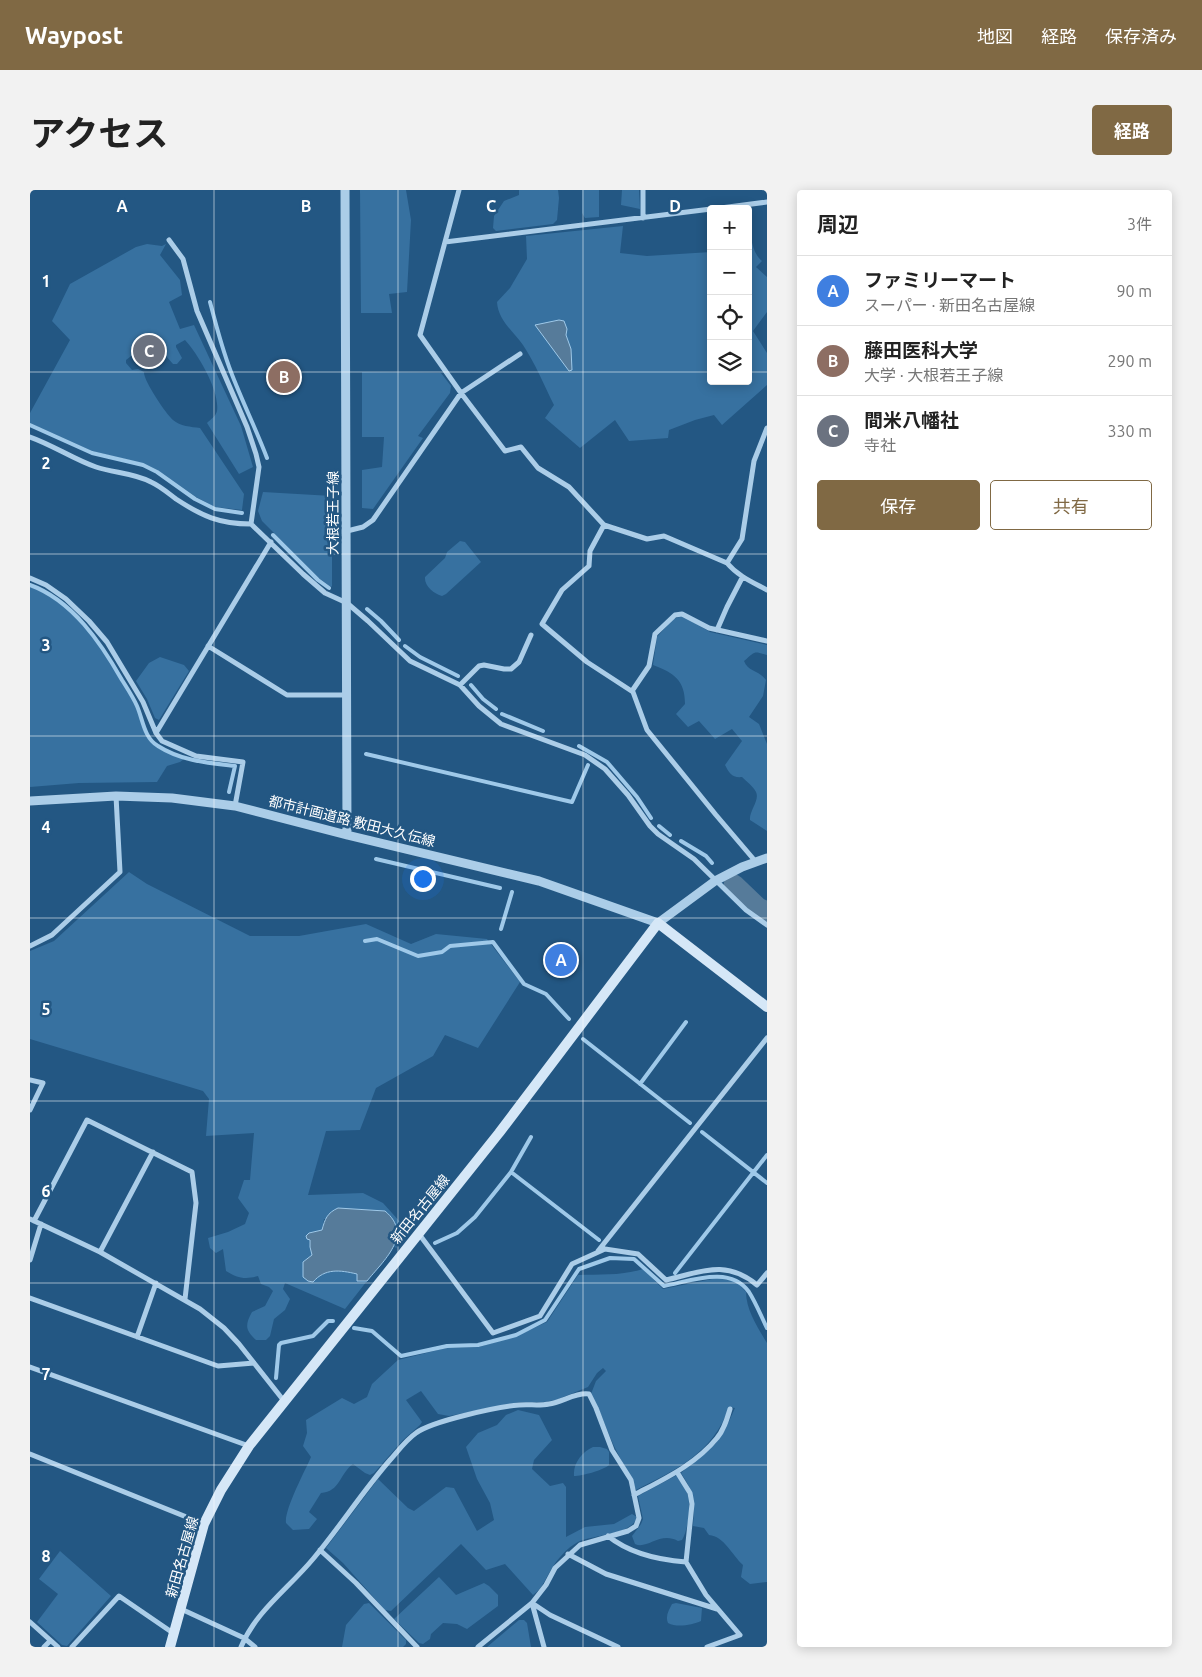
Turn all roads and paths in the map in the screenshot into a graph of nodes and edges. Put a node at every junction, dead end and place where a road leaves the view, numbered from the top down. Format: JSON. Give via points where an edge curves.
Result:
{"nodes":[{"id":1,"x":345,"y":190,"type":"edge"},
{"id":2,"x":458,"y":190,"type":"edge"},
{"id":3,"x":643,"y":190,"type":"edge"},
{"id":4,"x":767,"y":202,"type":"edge"},
{"id":5,"x":743,"y":205,"type":"edge"},
{"id":6,"x":707,"y":210,"type":"edge"},
{"id":7,"x":643,"y":218,"type":"junction"},
{"id":8,"x":169,"y":240,"type":"dead end"},
{"id":9,"x":445,"y":242,"type":"junction"},
{"id":10,"x":520,"y":354,"type":"dead end"},
{"id":11,"x":461,"y":393,"type":"junction"},
{"id":12,"x":767,"y":428,"type":"edge"},
{"id":13,"x":30,"y":437,"type":"edge"},
{"id":14,"x":250,"y":524,"type":"junction"},
{"id":15,"x":604,"y":525,"type":"junction"},
{"id":16,"x":347,"y":531,"type":"junction"},
{"id":17,"x":270,"y":542,"type":"junction"},
{"id":18,"x":727,"y":563,"type":"junction"},
{"id":19,"x":30,"y":578,"type":"edge"},
{"id":20,"x":742,"y":578,"type":"junction"},
{"id":21,"x":767,"y":590,"type":"edge"},
{"id":22,"x":347,"y":603,"type":"junction"},
{"id":23,"x":717,"y":630,"type":"junction"},
{"id":24,"x":530,"y":635,"type":"dead end"},
{"id":25,"x":767,"y":641,"type":"edge"},
{"id":26,"x":208,"y":646,"type":"junction"},
{"id":27,"x":460,"y":685,"type":"junction"},
{"id":28,"x":632,"y":691,"type":"junction"},
{"id":29,"x":347,"y":694,"type":"junction"},
{"id":30,"x":156,"y":733,"type":"junction"},
{"id":31,"x":116,"y":796,"type":"junction"},
{"id":32,"x":30,"y":801,"type":"edge"},
{"id":33,"x":235,"y":806,"type":"junction"},
{"id":34,"x":347,"y":835,"type":"junction"},
{"id":35,"x":767,"y":858,"type":"edge"},
{"id":36,"x":756,"y":862,"type":"junction"},
{"id":37,"x":715,"y":880,"type":"junction"},
{"id":38,"x":658,"y":923,"type":"junction"},
{"id":39,"x":767,"y":925,"type":"edge"},
{"id":40,"x":30,"y":946,"type":"edge"},
{"id":41,"x":767,"y":1007,"type":"edge"},
{"id":42,"x":767,"y":1038,"type":"edge"},
{"id":43,"x":30,"y":1080,"type":"edge"},
{"id":44,"x":30,"y":1110,"type":"edge"},
{"id":45,"x":153,"y":1152,"type":"junction"},
{"id":46,"x":32,"y":1220,"type":"edge"},
{"id":47,"x":42,"y":1224,"type":"junction"},
{"id":48,"x":418,"y":1234,"type":"junction"},
{"id":49,"x":100,"y":1252,"type":"junction"},
{"id":50,"x":598,"y":1252,"type":"junction"},
{"id":51,"x":30,"y":1260,"type":"edge"},
{"id":52,"x":767,"y":1273,"type":"edge"},
{"id":53,"x":156,"y":1283,"type":"junction"},
{"id":54,"x":30,"y":1298,"type":"edge"},
{"id":55,"x":185,"y":1299,"type":"junction"},
{"id":56,"x":137,"y":1337,"type":"junction"},
{"id":57,"x":254,"y":1363,"type":"junction"},
{"id":58,"x":30,"y":1367,"type":"edge"},
{"id":59,"x":284,"y":1401,"type":"junction"},
{"id":60,"x":730,"y":1410,"type":"dead end"},
{"id":61,"x":248,"y":1446,"type":"junction"},
{"id":62,"x":30,"y":1454,"type":"edge"},
{"id":63,"x":678,"y":1472,"type":"junction"},
{"id":64,"x":634,"y":1495,"type":"junction"},
{"id":65,"x":204,"y":1524,"type":"junction"},
{"id":66,"x":608,"y":1536,"type":"junction"},
{"id":67,"x":320,"y":1550,"type":"junction"},
{"id":68,"x":568,"y":1554,"type":"junction"},
{"id":69,"x":686,"y":1562,"type":"junction"},
{"id":70,"x":532,"y":1603,"type":"junction"},
{"id":71,"x":181,"y":1609,"type":"junction"},
{"id":72,"x":718,"y":1609,"type":"junction"},
{"id":73,"x":30,"y":1622,"type":"edge"},
{"id":74,"x":173,"y":1634,"type":"junction"},
{"id":75,"x":244,"y":1638,"type":"junction"},
{"id":76,"x":50,"y":1640,"type":"junction"},
{"id":77,"x":44,"y":1647,"type":"edge"},
{"id":78,"x":58,"y":1647,"type":"edge"},
{"id":79,"x":72,"y":1647,"type":"edge"},
{"id":80,"x":170,"y":1647,"type":"edge"},
{"id":81,"x":241,"y":1647,"type":"edge"},
{"id":82,"x":255,"y":1647,"type":"edge"},
{"id":83,"x":417,"y":1647,"type":"edge"},
{"id":84,"x":478,"y":1647,"type":"edge"},
{"id":85,"x":544,"y":1647,"type":"edge"},
{"id":86,"x":618,"y":1647,"type":"edge"},
{"id":87,"x":706,"y":1647,"type":"edge"}],
"edges":[{"from":1,"to":16,"type":"street","name":"大根若王子線"},
{"from":2,"to":9,"type":"street"},
{"from":3,"to":7,"type":"street"},
{"from":4,"to":5,"type":"street"},
{"from":6,"to":7,"type":"street"},
{"from":7,"to":9,"type":"street"},
{"from":8,"to":14,"type":"street","via":[[183,258],[197,311],[256,454],[259,467]]},
{"from":9,"to":11,"type":"street","via":[[420,335]]},
{"from":10,"to":11,"type":"street"},
{"from":11,"to":15,"type":"street","via":[[505,451],[521,447],[538,468],[570,487]]},
{"from":11,"to":16,"type":"street","via":[[373,520],[363,527]]},
{"from":12,"to":18,"type":"street","via":[[754,462],[742,539]]},
{"from":13,"to":14,"type":"street","via":[[93,466],[139,476],[215,520]]},
{"from":14,"to":17,"type":"street"},
{"from":15,"to":18,"type":"street","via":[[647,539],[664,536]]},
{"from":15,"to":28,"type":"street","via":[[590,551],[589,566],[562,590],[542,624],[587,662]]},
{"from":16,"to":22,"type":"street","name":"大根若王子線"},
{"from":17,"to":22,"type":"street","via":[[325,593]]},
{"from":17,"to":26,"type":"street"},
{"from":18,"to":20,"type":"street"},
{"from":19,"to":30,"type":"street","via":[[66,599],[107,642],[143,702]]},
{"from":20,"to":21,"type":"street"},
{"from":20,"to":23,"type":"street"},
{"from":22,"to":27,"type":"street","via":[[410,661]]},
{"from":22,"to":29,"type":"street","name":"大根若王子線"},
{"from":23,"to":25,"type":"street"},
{"from":23,"to":28,"type":"street","via":[[682,614],[675,615],[655,634],[649,666]]},
{"from":24,"to":27,"type":"street","via":[[519,662],[511,669],[479,666]]},
{"from":26,"to":29,"type":"street","via":[[287,695]]},
{"from":26,"to":30,"type":"street"},
{"from":27,"to":37,"type":"street","via":[[502,724],[584,755],[605,769],[650,826],[694,859]]},
{"from":28,"to":36,"type":"street","via":[[647,730]]},
{"from":29,"to":34,"type":"street","name":"大根若王子線"},
{"from":30,"to":33,"type":"street","via":[[162,741],[196,756],[243,762]]},
{"from":31,"to":32,"type":"street","name":"都市計画道路 敷田大久伝線"},
{"from":31,"to":33,"type":"street","name":"都市計画道路 敷田大久伝線","via":[[172,798]]},
{"from":31,"to":40,"type":"street","via":[[120,872],[52,935]]},
{"from":33,"to":34,"type":"street","name":"都市計画道路 敷田大久伝線"},
{"from":34,"to":38,"type":"street","name":"都市計画道路 敷田大久伝線","via":[[539,881]]},
{"from":35,"to":36,"type":"street"},
{"from":36,"to":37,"type":"street"},
{"from":37,"to":38,"type":"street"},
{"from":37,"to":39,"type":"street"},
{"from":38,"to":41,"type":"main road"},
{"from":38,"to":48,"type":"main road","name":"新田名古屋線","via":[[500,1133]]},
{"from":42,"to":50,"type":"street"},
{"from":43,"to":44,"type":"street","via":[[43,1083]]},
{"from":45,"to":46,"type":"street","via":[[87,1120]]},
{"from":45,"to":49,"type":"street"},
{"from":45,"to":55,"type":"street","via":[[192,1172],[196,1203]]},
{"from":46,"to":47,"type":"street"},
{"from":47,"to":49,"type":"street"},
{"from":47,"to":51,"type":"street"},
{"from":48,"to":50,"type":"street","via":[[493,1333],[540,1316],[572,1264]]},
{"from":48,"to":59,"type":"main road","name":"新田名古屋線"},
{"from":49,"to":53,"type":"street"},
{"from":50,"to":52,"type":"street","via":[[605,1249],[638,1254],[666,1280],[715,1268],[732,1271],[757,1285]]},
{"from":53,"to":55,"type":"street"},
{"from":53,"to":56,"type":"street"},
{"from":54,"to":56,"type":"street"},
{"from":55,"to":57,"type":"street","via":[[224,1328]]},
{"from":56,"to":57,"type":"street","via":[[218,1366]]},
{"from":57,"to":59,"type":"street"},
{"from":58,"to":61,"type":"street"},
{"from":59,"to":61,"type":"main road","name":"新田名古屋線"},
{"from":60,"to":63,"type":"street","via":[[718,1437]]},
{"from":61,"to":65,"type":"main road","name":"新田名古屋線"},
{"from":62,"to":65,"type":"street"},
{"from":63,"to":64,"type":"street"},
{"from":63,"to":69,"type":"street","via":[[690,1493],[692,1504]]},
{"from":64,"to":66,"type":"street","via":[[639,1518],[636,1526]]},
{"from":64,"to":67,"type":"street","via":[[631,1480],[612,1450],[589,1394],[582,1393],[554,1403],[500,1408],[440,1422],[417,1432],[374,1478]]},
{"from":65,"to":71,"type":"main road","name":"新田名古屋線"},
{"from":66,"to":68,"type":"street","via":[[580,1544]]},
{"from":66,"to":69,"type":"street","via":[[616,1543],[651,1556]]},
{"from":67,"to":75,"type":"street","via":[[264,1609]]},
{"from":67,"to":83,"type":"street"},
{"from":68,"to":70,"type":"street"},
{"from":68,"to":72,"type":"street","via":[[606,1574]]},
{"from":69,"to":72,"type":"street"},
{"from":70,"to":84,"type":"street"},
{"from":70,"to":85,"type":"street"},
{"from":70,"to":86,"type":"street"},
{"from":71,"to":74,"type":"main road","name":"新田名古屋線"},
{"from":71,"to":75,"type":"street"},
{"from":72,"to":87,"type":"street","via":[[740,1635]]},
{"from":73,"to":76,"type":"street"},
{"from":74,"to":79,"type":"street","via":[[119,1596]]},
{"from":74,"to":80,"type":"main road","name":"新田名古屋線"},
{"from":75,"to":81,"type":"street"},
{"from":75,"to":82,"type":"street"},
{"from":76,"to":77,"type":"street"},
{"from":76,"to":78,"type":"street"}]}
